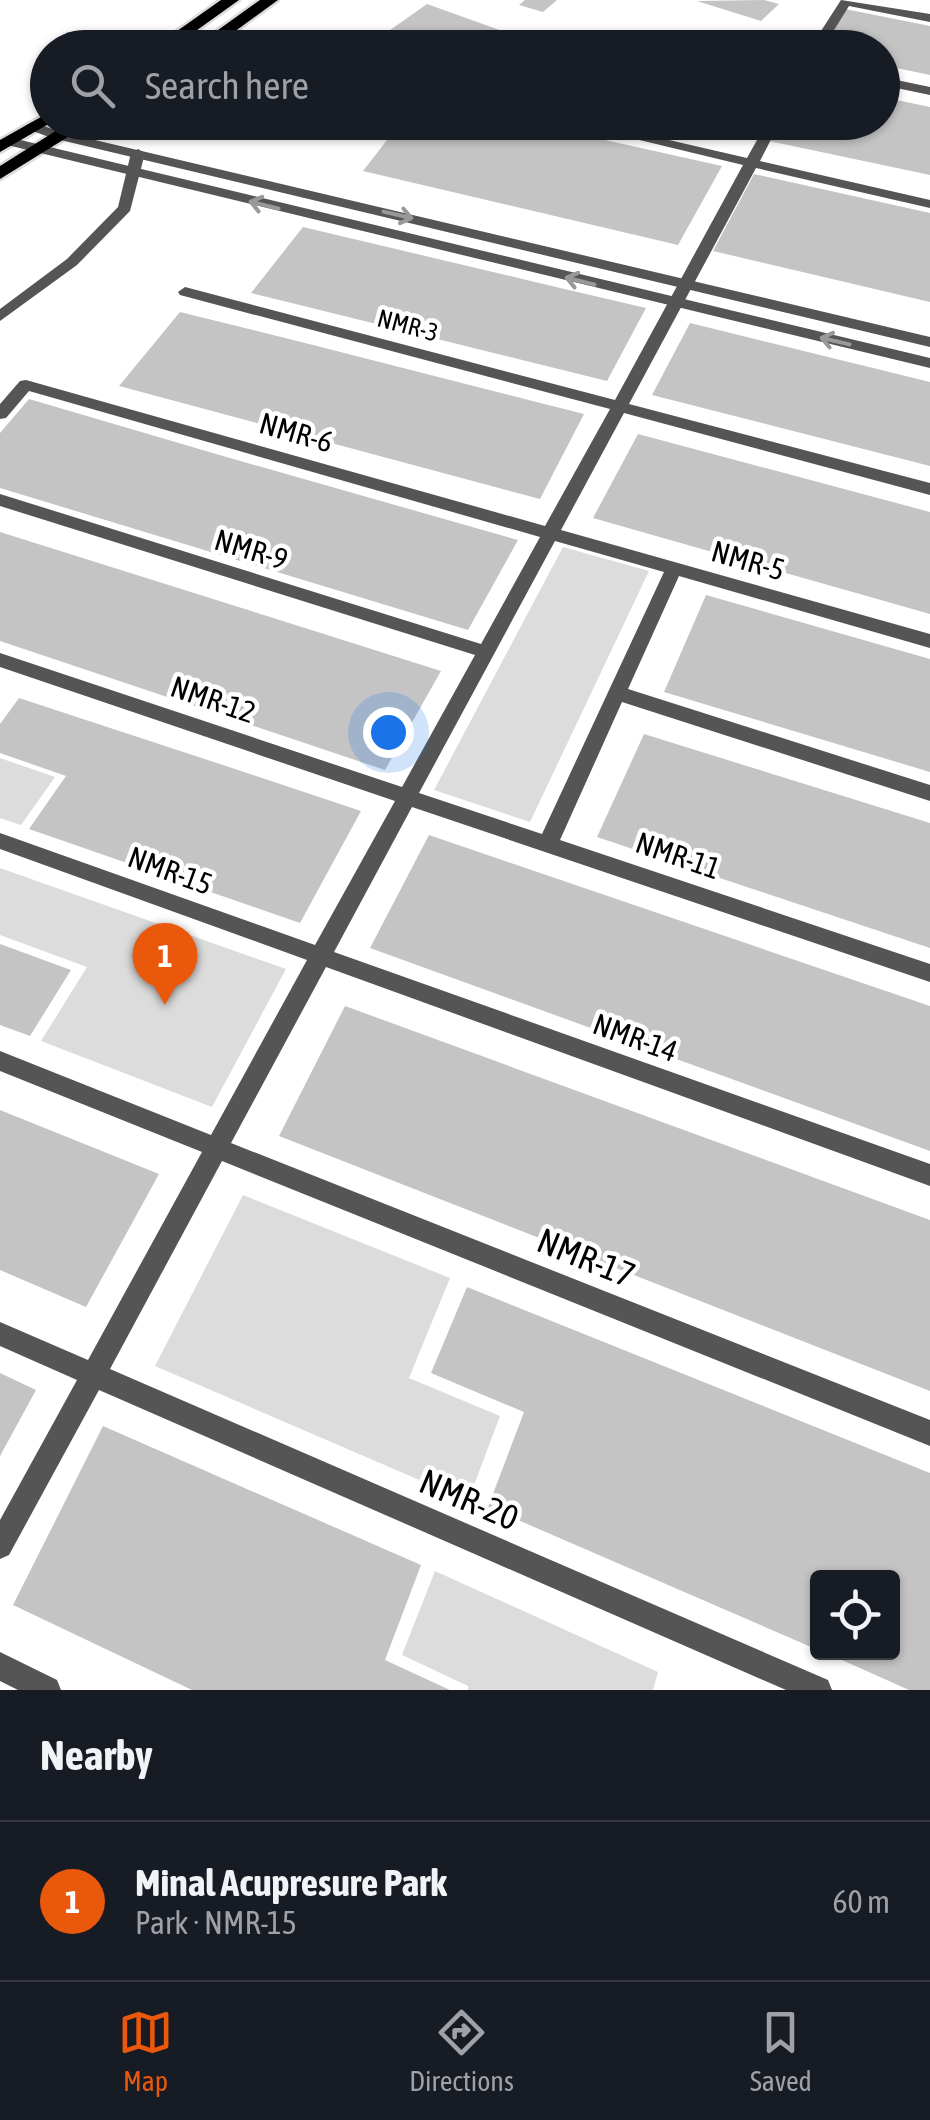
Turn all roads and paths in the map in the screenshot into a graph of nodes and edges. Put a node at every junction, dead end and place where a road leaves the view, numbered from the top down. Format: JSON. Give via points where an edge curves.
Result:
{"nodes":[{"id":1,"x":231,"y":0,"type":"edge"},
{"id":2,"x":270,"y":0,"type":"edge"},
{"id":3,"x":930,"y":18,"type":"edge"},
{"id":4,"x":187,"y":30,"type":"edge"},
{"id":5,"x":227,"y":30,"type":"edge"},
{"id":6,"x":828,"y":30,"type":"edge"},
{"id":7,"x":900,"y":85,"type":"edge"},
{"id":8,"x":930,"y":91,"type":"edge"},
{"id":9,"x":30,"y":128,"type":"edge"},
{"id":10,"x":49,"y":140,"type":"edge"},
{"id":11,"x":79,"y":140,"type":"edge"},
{"id":12,"x":649,"y":140,"type":"edge"},
{"id":13,"x":765,"y":140,"type":"edge"},
{"id":14,"x":4,"y":144,"type":"edge"},
{"id":15,"x":35,"y":150,"type":"junction"},
{"id":16,"x":138,"y":153,"type":"junction"},
{"id":17,"x":752,"y":164,"type":"junction"},
{"id":18,"x":133,"y":173,"type":"junction"},
{"id":19,"x":0,"y":174,"type":"edge"},
{"id":20,"x":930,"y":204,"type":"edge"},
{"id":21,"x":686,"y":283,"type":"junction"},
{"id":22,"x":184,"y":292,"type":"dead end"},
{"id":23,"x":674,"y":304,"type":"junction"},
{"id":24,"x":0,"y":316,"type":"edge"},
{"id":25,"x":930,"y":342,"type":"edge"},
{"id":26,"x":930,"y":363,"type":"edge"},
{"id":27,"x":619,"y":406,"type":"junction"},
{"id":28,"x":0,"y":414,"type":"edge"},
{"id":29,"x":930,"y":488,"type":"edge"},
{"id":30,"x":0,"y":500,"type":"edge"},
{"id":31,"x":550,"y":533,"type":"junction"},
{"id":32,"x":674,"y":568,"type":"junction"},
{"id":33,"x":930,"y":641,"type":"edge"},
{"id":34,"x":486,"y":652,"type":"junction"},
{"id":35,"x":0,"y":660,"type":"edge"},
{"id":36,"x":617,"y":693,"type":"junction"},
{"id":37,"x":930,"y":792,"type":"edge"},
{"id":38,"x":407,"y":797,"type":"junction"},
{"id":39,"x":0,"y":841,"type":"edge"},
{"id":40,"x":548,"y":844,"type":"junction"},
{"id":41,"x":320,"y":957,"type":"junction"},
{"id":42,"x":930,"y":973,"type":"edge"},
{"id":43,"x":0,"y":1061,"type":"edge"},
{"id":44,"x":216,"y":1148,"type":"junction"},
{"id":45,"x":930,"y":1175,"type":"edge"},
{"id":46,"x":0,"y":1334,"type":"edge"},
{"id":47,"x":92,"y":1375,"type":"junction"},
{"id":48,"x":930,"y":1433,"type":"edge"},
{"id":49,"x":0,"y":1546,"type":"edge"},
{"id":50,"x":0,"y":1666,"type":"edge"},
{"id":51,"x":47,"y":1690,"type":"edge"},
{"id":52,"x":818,"y":1690,"type":"edge"}],
"edges":[{"from":1,"to":4,"type":"main road"},
{"from":2,"to":5,"type":"main road"},
{"from":3,"to":6,"type":"street","via":[[846,2]]},
{"from":7,"to":8,"type":"street"},
{"from":9,"to":14,"type":"main road"},
{"from":10,"to":15,"type":"main road"},
{"from":11,"to":16,"type":"street"},
{"from":12,"to":17,"type":"street"},
{"from":13,"to":17,"type":"street"},
{"from":14,"to":15,"type":"street"},
{"from":15,"to":18,"type":"street"},
{"from":15,"to":19,"type":"main road"},
{"from":16,"to":18,"type":"street"},
{"from":16,"to":21,"type":"street","one_way":true},
{"from":17,"to":20,"type":"street"},
{"from":17,"to":21,"type":"street"},
{"from":23,"to":18,"type":"street","one_way":true},
{"from":18,"to":24,"type":"street","via":[[126,208],[72,262]]},
{"from":21,"to":23,"type":"street"},
{"from":21,"to":25,"type":"street"},
{"from":22,"to":27,"type":"street","name":"NMR-3"},
{"from":26,"to":23,"type":"street","one_way":true},
{"from":23,"to":27,"type":"street"},
{"from":27,"to":29,"type":"street","name":"NMR-3"},
{"from":27,"to":31,"type":"street"},
{"from":28,"to":31,"type":"street","name":"NMR-6","via":[[26,385]]},
{"from":30,"to":34,"type":"street","name":"NMR-9"},
{"from":31,"to":32,"type":"street","name":"NMR-5"},
{"from":31,"to":34,"type":"street"},
{"from":32,"to":33,"type":"street","name":"NMR-5"},
{"from":32,"to":36,"type":"street"},
{"from":34,"to":38,"type":"street"},
{"from":35,"to":38,"type":"street","name":"NMR-12"},
{"from":36,"to":37,"type":"street"},
{"from":36,"to":40,"type":"street"},
{"from":38,"to":40,"type":"street","name":"NMR-11"},
{"from":38,"to":41,"type":"street"},
{"from":39,"to":41,"type":"street","name":"NMR-15"},
{"from":40,"to":42,"type":"street","name":"NMR-11"},
{"from":41,"to":44,"type":"street"},
{"from":41,"to":45,"type":"street","name":"NMR-14"},
{"from":43,"to":44,"type":"street","name":"NMR-17"},
{"from":44,"to":47,"type":"street"},
{"from":44,"to":48,"type":"street","name":"NMR-17"},
{"from":46,"to":47,"type":"street","name":"NMR-20"},
{"from":47,"to":49,"type":"street"},
{"from":47,"to":52,"type":"street","name":"NMR-20"},
{"from":50,"to":51,"type":"street"}]}
